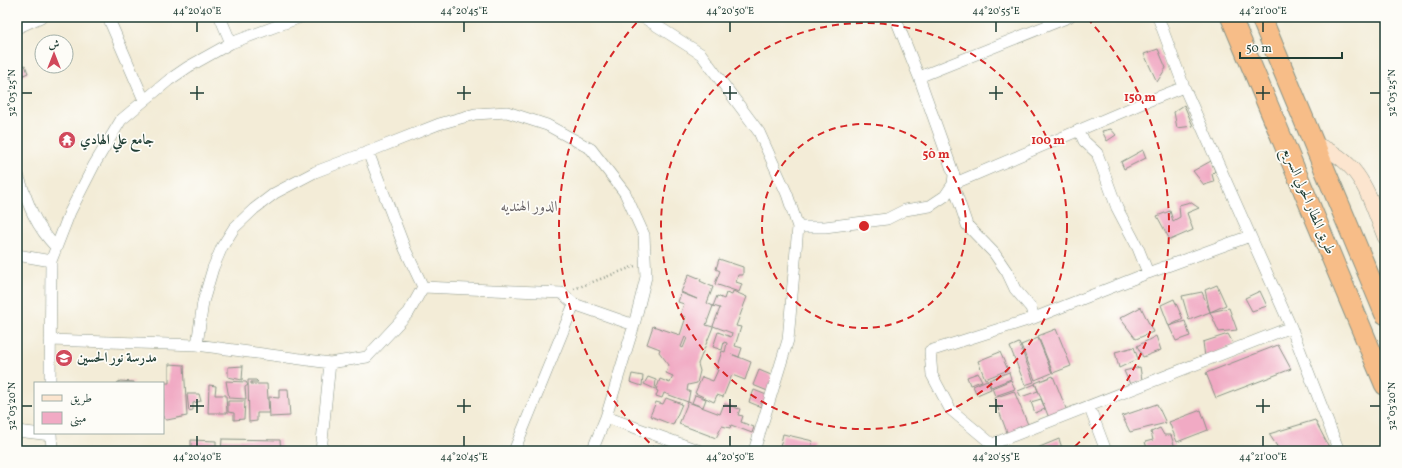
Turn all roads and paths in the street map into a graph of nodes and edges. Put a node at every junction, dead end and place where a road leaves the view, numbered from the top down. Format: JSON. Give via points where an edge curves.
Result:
{"nodes":[{"id":1,"x":41,"y":17,"type":"edge"},
{"id":2,"x":108,"y":17,"type":"edge"},
{"id":3,"x":220,"y":17,"type":"edge"},
{"id":4,"x":301,"y":17,"type":"edge"},
{"id":5,"x":643,"y":17,"type":"edge"},
{"id":6,"x":895,"y":17,"type":"edge"},
{"id":7,"x":1069,"y":17,"type":"edge"},
{"id":8,"x":1158,"y":17,"type":"edge"},
{"id":9,"x":1232,"y":17,"type":"edge"},
{"id":10,"x":1261,"y":17,"type":"edge"},
{"id":11,"x":1041,"y":22,"type":"edge"},
{"id":12,"x":17,"y":28,"type":"edge"},
{"id":13,"x":231,"y":43,"type":"junction"},
{"id":14,"x":919,"y":77,"type":"junction"},
{"id":15,"x":1184,"y":87,"type":"junction"},
{"id":16,"x":144,"y":100,"type":"junction"},
{"id":17,"x":1079,"y":130,"type":"junction"},
{"id":18,"x":1314,"y":144,"type":"junction"},
{"id":19,"x":368,"y":152,"type":"junction"},
{"id":20,"x":17,"y":172,"type":"edge"},
{"id":21,"x":953,"y":184,"type":"junction"},
{"id":22,"x":798,"y":227,"type":"junction"},
{"id":23,"x":1250,"y":236,"type":"junction"},
{"id":24,"x":1385,"y":237,"type":"edge"},
{"id":25,"x":56,"y":247,"type":"junction"},
{"id":26,"x":17,"y":255,"type":"edge"},
{"id":27,"x":51,"y":261,"type":"junction"},
{"id":28,"x":645,"y":262,"type":"junction"},
{"id":29,"x":1148,"y":273,"type":"junction"},
{"id":30,"x":423,"y":286,"type":"junction"},
{"id":31,"x":562,"y":293,"type":"junction"},
{"id":32,"x":574,"y":304,"type":"junction"},
{"id":33,"x":1385,"y":314,"type":"edge"},
{"id":34,"x":1034,"y":318,"type":"junction"},
{"id":35,"x":634,"y":325,"type":"junction"},
{"id":36,"x":1291,"y":327,"type":"junction"},
{"id":37,"x":50,"y":340,"type":"junction"},
{"id":38,"x":197,"y":345,"type":"junction"},
{"id":39,"x":330,"y":363,"type":"junction"},
{"id":40,"x":50,"y":382,"type":"edge"},
{"id":41,"x":1385,"y":385,"type":"edge"},
{"id":42,"x":1089,"y":406,"type":"junction"},
{"id":43,"x":606,"y":417,"type":"junction"},
{"id":44,"x":17,"y":431,"type":"edge"},
{"id":45,"x":34,"y":432,"type":"edge"},
{"id":46,"x":51,"y":434,"type":"edge"},
{"id":47,"x":994,"y":447,"type":"edge"},
{"id":48,"x":52,"y":451,"type":"edge"},
{"id":49,"x":321,"y":451,"type":"edge"},
{"id":50,"x":514,"y":451,"type":"edge"},
{"id":51,"x":592,"y":451,"type":"edge"},
{"id":52,"x":700,"y":451,"type":"edge"},
{"id":53,"x":754,"y":451,"type":"edge"},
{"id":54,"x":1106,"y":451,"type":"edge"},
{"id":55,"x":1339,"y":451,"type":"edge"}],
"edges":[{"from":1,"to":12,"type":"street"},
{"from":2,"to":16,"type":"street"},
{"from":3,"to":13,"type":"street"},
{"from":4,"to":13,"type":"street"},
{"from":5,"to":22,"type":"street","via":[[701,54],[706,60],[759,132],[787,194]]},
{"from":6,"to":14,"type":"street"},
{"from":7,"to":11,"type":"street"},
{"from":8,"to":15,"type":"street"},
{"from":9,"to":41,"type":"highway","name":"طريق المطار الحولي السريع"},
{"from":10,"to":18,"type":"highway","name":"طريق المطار الحولي السريع"},
{"from":11,"to":14,"type":"street"},
{"from":13,"to":16,"type":"street","via":[[188,67]]},
{"from":14,"to":21,"type":"street","via":[[954,175]]},
{"from":15,"to":17,"type":"street"},
{"from":15,"to":23,"type":"street"},
{"from":16,"to":25,"type":"street","via":[[121,120],[94,165],[70,212]]},
{"from":17,"to":21,"type":"street"},
{"from":17,"to":29,"type":"street","via":[[1084,141],[1097,153],[1117,208]]},
{"from":18,"to":24,"type":"street","via":[[1334,153],[1351,167],[1364,185]]},
{"from":18,"to":33,"type":"highway","name":"طريق المطار الحولي السريع"},
{"from":19,"to":28,"type":"street","via":[[439,124],[475,114],[507,112],[547,125],[591,149],[625,193],[644,235]]},
{"from":19,"to":30,"type":"street","via":[[405,249]]},
{"from":19,"to":38,"type":"street","via":[[315,172],[275,193],[234,228],[213,268],[203,302]]},
{"from":20,"to":25,"type":"street","via":[[36,221]]},
{"from":21,"to":22,"type":"street","via":[[946,196],[930,206],[905,210],[887,219],[825,227]]},
{"from":21,"to":34,"type":"street","via":[[967,225],[994,253],[1031,308]]},
{"from":22,"to":53,"type":"street","via":[[788,340]]},
{"from":23,"to":29,"type":"street"},
{"from":23,"to":36,"type":"street"},
{"from":25,"to":27,"type":"street"},
{"from":26,"to":27,"type":"street"},
{"from":27,"to":37,"type":"street"},
{"from":28,"to":31,"type":"path"},
{"from":28,"to":35,"type":"street","via":[[646,277]]},
{"from":29,"to":34,"type":"street"},
{"from":30,"to":31,"type":"street"},
{"from":30,"to":39,"type":"street","via":[[409,312],[367,356]]},
{"from":31,"to":32,"type":"street"},
{"from":32,"to":35,"type":"street"},
{"from":32,"to":50,"type":"street"},
{"from":34,"to":47,"type":"street","via":[[930,351],[932,375],[950,409]]},
{"from":35,"to":43,"type":"street"},
{"from":36,"to":42,"type":"street"},
{"from":36,"to":55,"type":"street"},
{"from":37,"to":38,"type":"street"},
{"from":37,"to":40,"type":"street"},
{"from":38,"to":39,"type":"street"},
{"from":39,"to":49,"type":"street"},
{"from":42,"to":47,"type":"street"},
{"from":42,"to":54,"type":"street"},
{"from":43,"to":51,"type":"street"},
{"from":43,"to":52,"type":"street"},
{"from":44,"to":45,"type":"street"},
{"from":46,"to":48,"type":"street"}]}
